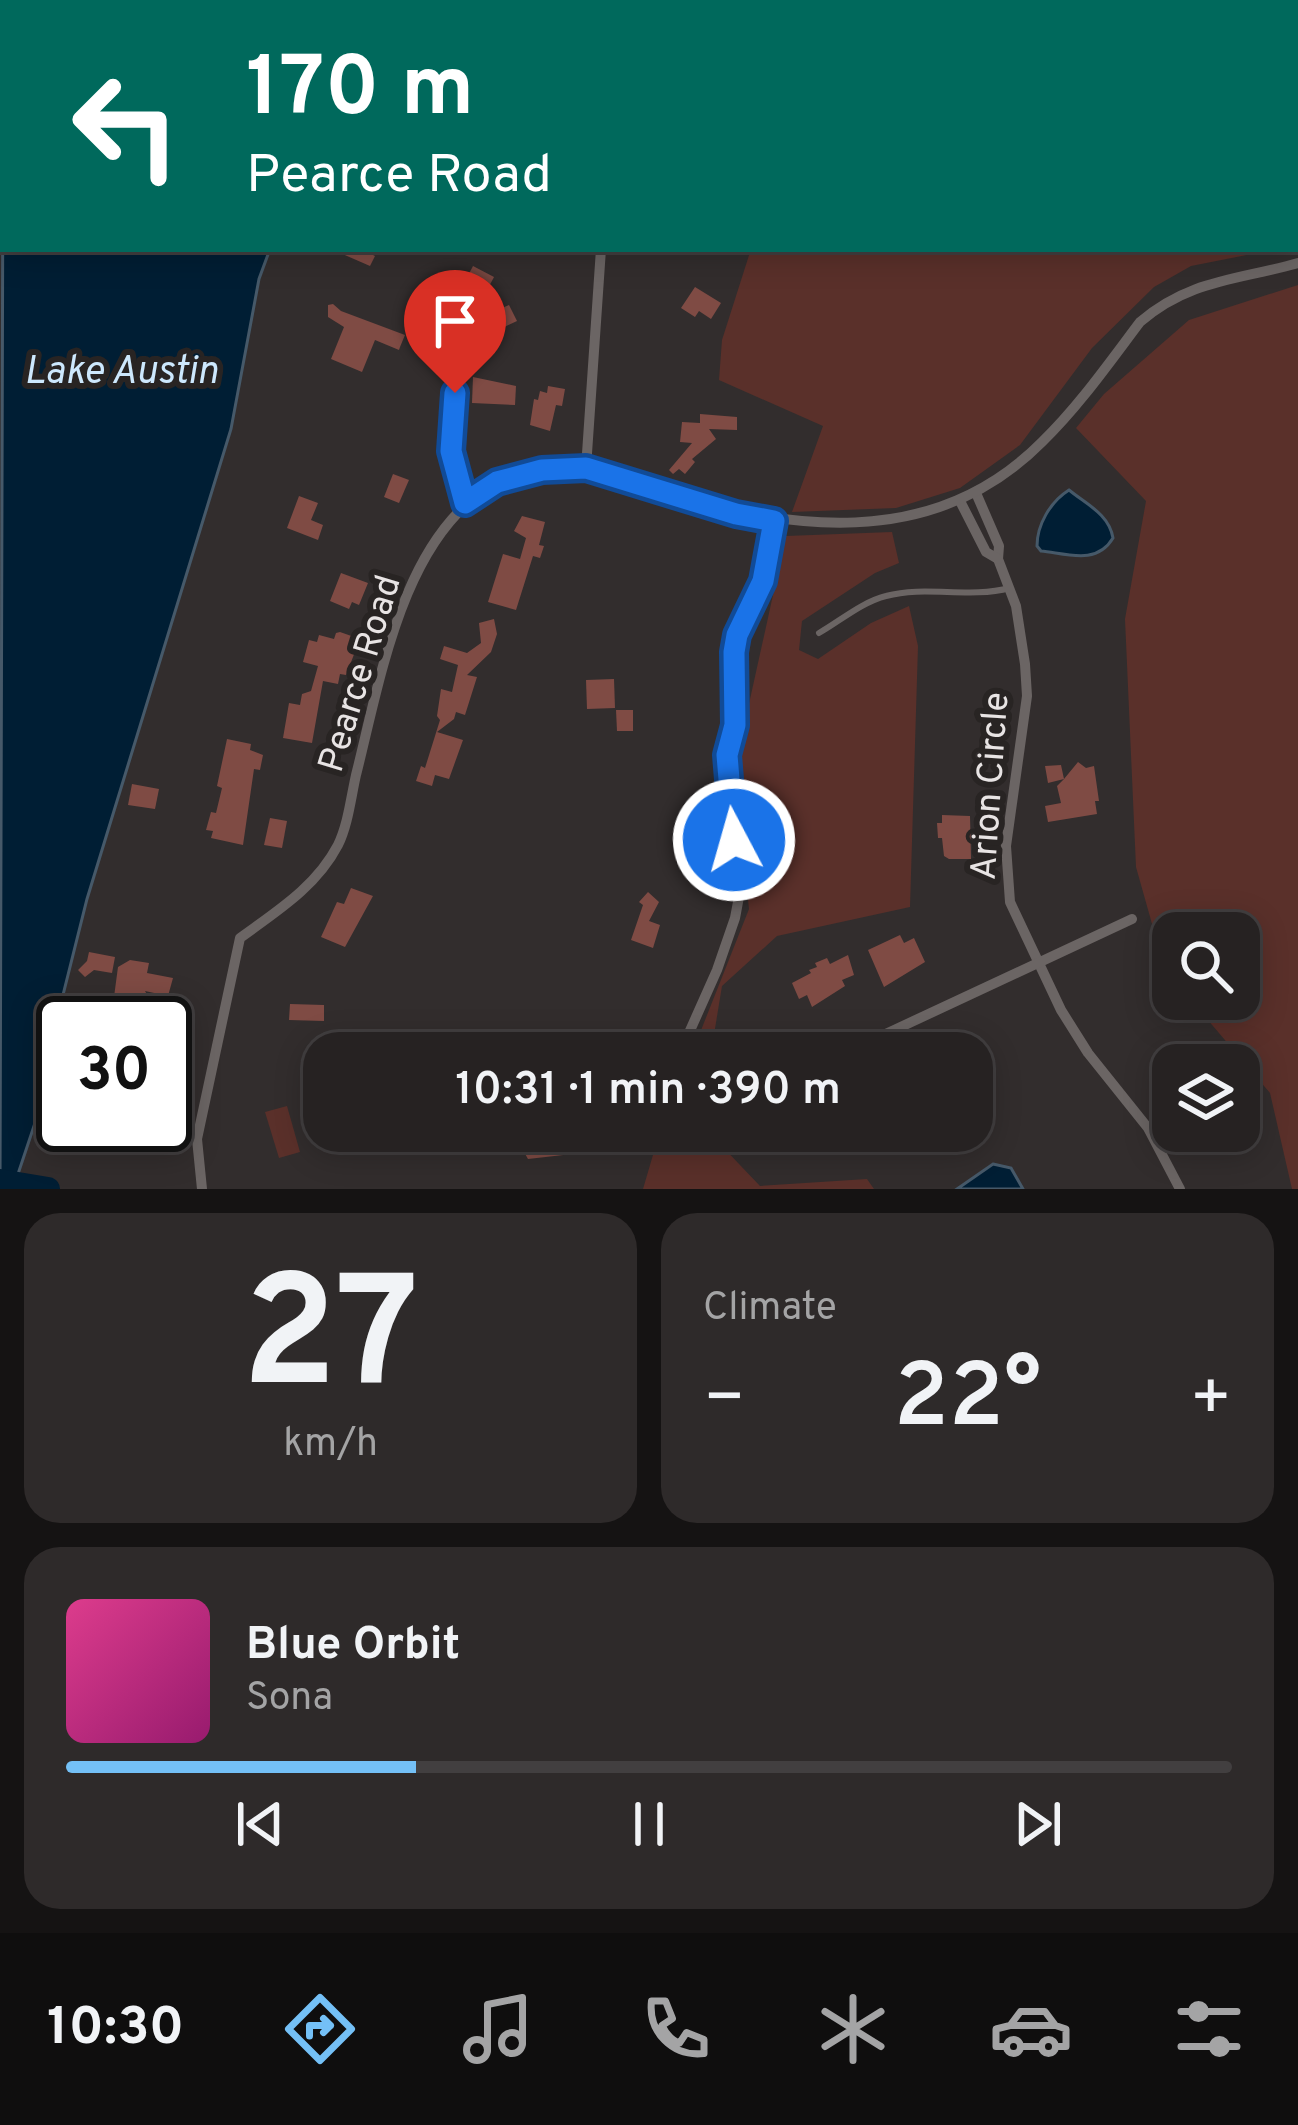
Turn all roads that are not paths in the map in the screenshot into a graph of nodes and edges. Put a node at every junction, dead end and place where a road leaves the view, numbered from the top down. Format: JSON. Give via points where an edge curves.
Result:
{"nodes":[{"id":1,"x":601,"y":252,"type":"edge"},
{"id":2,"x":1298,"y":263,"type":"edge"},
{"id":3,"x":462,"y":316,"type":"dead end"},
{"id":4,"x":586,"y":468,"type":"junction"},
{"id":5,"x":976,"y":493,"type":"junction"},
{"id":6,"x":960,"y":501,"type":"junction"},
{"id":7,"x":465,"y":503,"type":"junction"},
{"id":8,"x":774,"y":521,"type":"junction"},
{"id":9,"x":994,"y":533,"type":"junction"},
{"id":10,"x":980,"y":539,"type":"junction"},
{"id":11,"x":998,"y":559,"type":"junction"},
{"id":12,"x":1010,"y":588,"type":"junction"},
{"id":13,"x":819,"y":633,"type":"dead end"},
{"id":14,"x":1132,"y":920,"type":"dead end"},
{"id":15,"x":1037,"y":962,"type":"junction"},
{"id":16,"x":689,"y":1032,"type":"edge"},
{"id":17,"x":889,"y":1032,"type":"edge"},
{"id":18,"x":202,"y":1189,"type":"edge"},
{"id":19,"x":1180,"y":1189,"type":"edge"}],
"edges":[{"from":1,"to":4,"type":"street"},
{"from":2,"to":5,"type":"street","name":"Pearce Road","via":[[1216,280],[1157,307],[1042,443]]},
{"from":3,"to":7,"type":"street","via":[[451,451]]},
{"from":4,"to":7,"type":"street","name":"Pearce Road","via":[[497,482]]},
{"from":4,"to":8,"type":"street","name":"Pearce Road"},
{"from":5,"to":6,"type":"street","name":"Pearce Road"},
{"from":5,"to":9,"type":"street","name":"Arion Circle"},
{"from":6,"to":8,"type":"street","name":"Pearce Road","via":[[896,518]]},
{"from":6,"to":10,"type":"street","name":"Arion Circle"},
{"from":7,"to":18,"type":"street","name":"Pearce Road","via":[[431,545],[392,636],[339,843],[312,884],[240,938],[197,1139]]},
{"from":8,"to":16,"type":"street","via":[[732,674],[728,794],[741,886]]},
{"from":9,"to":10,"type":"lane"},
{"from":9,"to":11,"type":"street","name":"Arion Circle"},
{"from":10,"to":11,"type":"street","name":"Arion Circle"},
{"from":11,"to":12,"type":"street","name":"Arion Circle"},
{"from":12,"to":13,"type":"lane","via":[[887,596]]},
{"from":12,"to":15,"type":"street","name":"Arion Circle","via":[[1027,696],[1006,873]]},
{"from":14,"to":15,"type":"street"},
{"from":15,"to":17,"type":"street"},
{"from":15,"to":19,"type":"street","name":"Arion Circle"}]}
